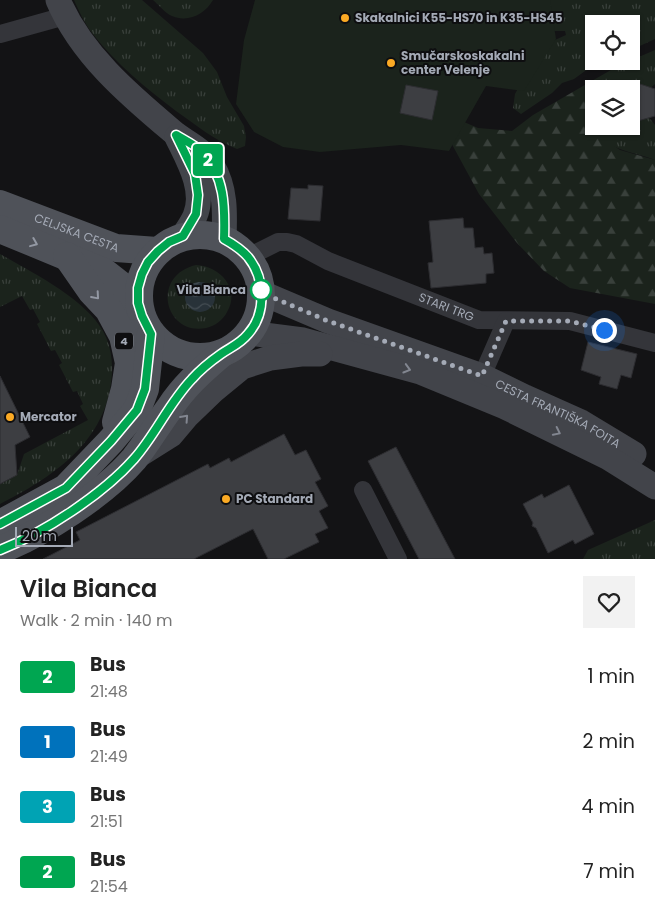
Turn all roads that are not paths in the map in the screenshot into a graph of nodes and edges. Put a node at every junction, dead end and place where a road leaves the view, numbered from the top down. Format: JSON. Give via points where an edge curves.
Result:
{"nodes":[{"id":1,"x":61,"y":8,"type":"edge"},
{"id":2,"x":0,"y":34,"type":"edge"},
{"id":3,"x":176,"y":135,"type":"junction"},
{"id":4,"x":0,"y":204,"type":"edge"},
{"id":5,"x":0,"y":229,"type":"edge"},
{"id":6,"x":183,"y":236,"type":"junction"},
{"id":7,"x":224,"y":239,"type":"junction"},
{"id":8,"x":158,"y":251,"type":"junction"},
{"id":9,"x":67,"y":256,"type":"junction"},
{"id":10,"x":248,"y":257,"type":"junction"},
{"id":11,"x":262,"y":293,"type":"junction"},
{"id":12,"x":506,"y":321,"type":"junction"},
{"id":13,"x":146,"y":325,"type":"junction"},
{"id":14,"x":250,"y":333,"type":"junction"},
{"id":15,"x":655,"y":343,"type":"edge"},
{"id":16,"x":221,"y":354,"type":"junction"},
{"id":17,"x":360,"y":356,"type":"junction"},
{"id":18,"x":482,"y":376,"type":"junction"},
{"id":19,"x":111,"y":441,"type":"junction"},
{"id":20,"x":134,"y":459,"type":"junction"},
{"id":21,"x":655,"y":467,"type":"edge"},
{"id":22,"x":655,"y":488,"type":"edge"},
{"id":23,"x":363,"y":490,"type":"dead end"},
{"id":24,"x":0,"y":524,"type":"edge"},
{"id":25,"x":0,"y":550,"type":"edge"},
{"id":26,"x":398,"y":559,"type":"edge"}],
"edges":[{"from":1,"to":2,"type":"street"},
{"from":1,"to":3,"type":"main road","via":[[96,60]]},
{"from":3,"to":6,"type":"main road","via":[[195,174],[198,195],[196,214]]},
{"from":3,"to":7,"type":"main road","via":[[201,150],[222,186]]},
{"from":4,"to":8,"type":"main road","name":"CELJSKA CESTA","via":[[116,248]]},
{"from":5,"to":9,"type":"main road","name":"CELJSKA CESTA","one_way":true},
{"from":6,"to":7,"type":"main road","via":[[204,234]]},
{"from":6,"to":8,"type":"main road"},
{"from":7,"to":10,"type":"main road"},
{"from":8,"to":13,"type":"main road","via":[[148,262],[138,288],[138,303]]},
{"from":9,"to":13,"type":"main road","name":"CELJSKA CESTA","via":[[104,272],[127,290]]},
{"from":9,"to":19,"type":"main road","number":"4","one_way":true,"via":[[108,310],[123,336],[128,363],[125,389]]},
{"from":10,"to":11,"type":"main road","via":[[258,274]]},
{"from":10,"to":12,"type":"street","name":"STARI TRG","via":[[278,242],[296,244],[328,261],[478,320]]},
{"from":11,"to":14,"type":"main road","via":[[261,307]]},
{"from":11,"to":18,"type":"main road","name":"CESTA FRANTIŠKA FOITA","via":[[328,321]]},
{"from":12,"to":15,"type":"street","name":"STARI TRG","via":[[570,321]]},
{"from":12,"to":18,"type":"street"},
{"from":13,"to":16,"type":"main road","via":[[165,347],[183,355],[202,358]]},
{"from":13,"to":19,"type":"main road","via":[[145,389],[137,410]]},
{"from":14,"to":16,"type":"main road","via":[[237,346]]},
{"from":14,"to":17,"type":"main road","name":"CESTA FRANTIŠKA FOITA","via":[[303,340]]},
{"from":16,"to":20,"type":"main road","via":[[192,379]]},
{"from":20,"to":17,"type":"main road","name":"CESTA FRANTIŠKA FOITA","one_way":true,"via":[[170,436],[214,390],[242,367],[270,358],[301,354]]},
{"from":17,"to":22,"type":"main road","name":"CESTA FRANTIŠKA FOITA","one_way":true,"via":[[420,372],[505,407],[607,456]]},
{"from":18,"to":21,"type":"main road","name":"CESTA FRANTIŠKA FOITA","via":[[581,422]]},
{"from":19,"to":24,"type":"main road","via":[[66,488]]},
{"from":20,"to":25,"type":"main road","via":[[105,487],[52,525]]},
{"from":23,"to":26,"type":"street"}]}
